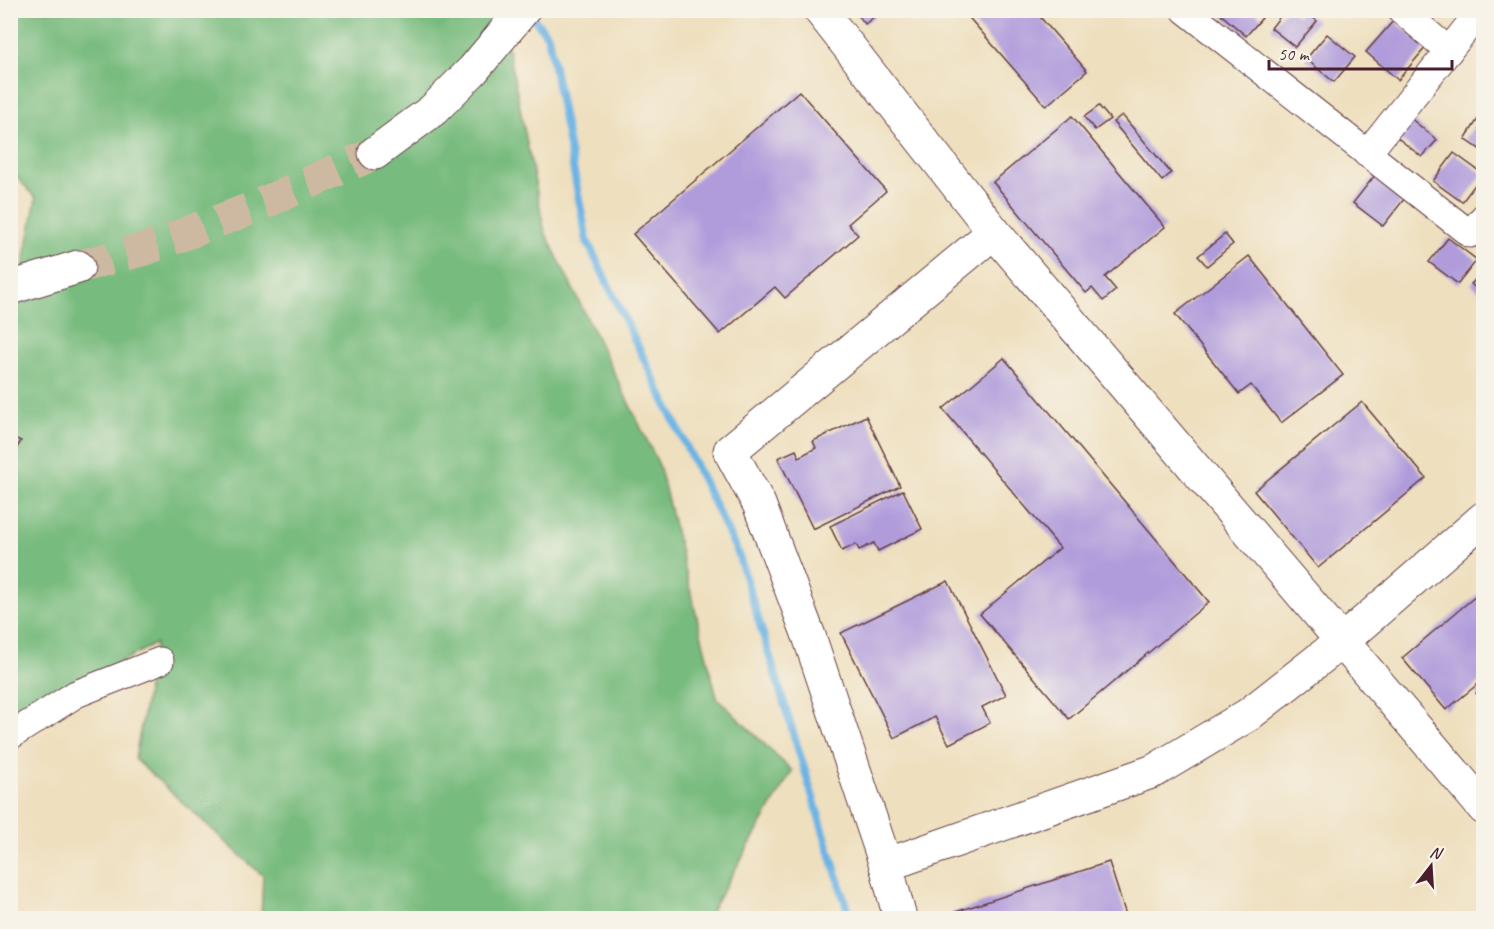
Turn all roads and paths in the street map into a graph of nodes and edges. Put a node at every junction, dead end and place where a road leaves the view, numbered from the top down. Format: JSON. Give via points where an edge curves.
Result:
{"nodes":[{"id":1,"x":522,"y":10,"type":"edge"},
{"id":2,"x":820,"y":10,"type":"edge"},
{"id":3,"x":1185,"y":10,"type":"edge"},
{"id":4,"x":1401,"y":10,"type":"edge"},
{"id":5,"x":1481,"y":10,"type":"edge"},
{"id":6,"x":1449,"y":51,"type":"junction"},
{"id":7,"x":375,"y":153,"type":"tunnel mouth"},
{"id":8,"x":1367,"y":154,"type":"junction"},
{"id":9,"x":1484,"y":217,"type":"edge"},
{"id":10,"x":994,"y":232,"type":"junction"},
{"id":11,"x":78,"y":267,"type":"tunnel mouth"},
{"id":12,"x":10,"y":288,"type":"edge"},
{"id":13,"x":1484,"y":518,"type":"edge"},
{"id":14,"x":1341,"y":642,"type":"junction"},
{"id":15,"x":160,"y":661,"type":"dead end"},
{"id":16,"x":10,"y":736,"type":"edge"},
{"id":17,"x":1484,"y":808,"type":"edge"},
{"id":18,"x":886,"y":865,"type":"junction"},
{"id":19,"x":900,"y":918,"type":"edge"}],
"edges":[{"from":1,"to":7,"type":"street","via":[[473,70],[433,110]]},
{"from":2,"to":10,"type":"street"},
{"from":3,"to":8,"type":"street"},
{"from":4,"to":6,"type":"street"},
{"from":5,"to":6,"type":"street"},
{"from":6,"to":8,"type":"street"},
{"from":8,"to":9,"type":"street","via":[[1470,234]]},
{"from":10,"to":14,"type":"street"},
{"from":10,"to":18,"type":"street","via":[[730,450],[759,504],[805,625]]},
{"from":11,"to":12,"type":"street"},
{"from":13,"to":14,"type":"street"},
{"from":14,"to":17,"type":"street"},
{"from":14,"to":18,"type":"street","via":[[1248,715],[1154,771]]},
{"from":15,"to":16,"type":"street","via":[[76,694]]},
{"from":18,"to":19,"type":"street"}]}
